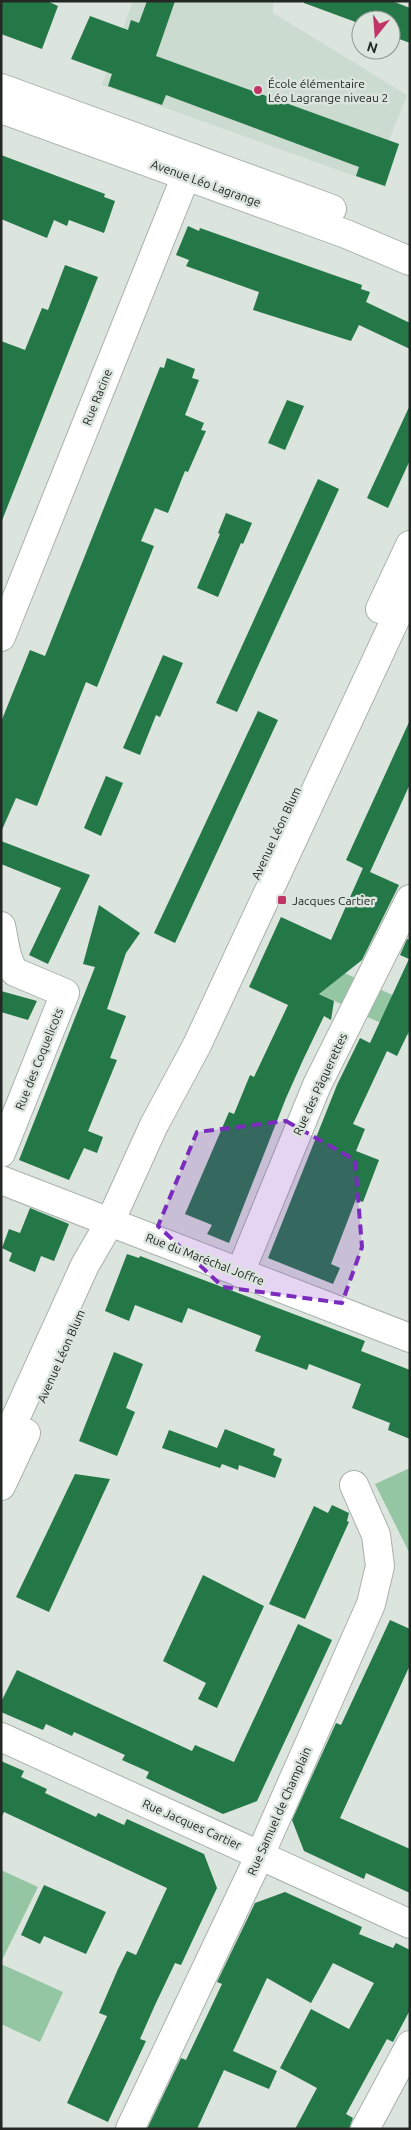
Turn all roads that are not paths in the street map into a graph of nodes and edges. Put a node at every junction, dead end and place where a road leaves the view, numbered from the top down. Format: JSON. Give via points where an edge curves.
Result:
{"nodes":[{"id":1,"x":1,"y":88,"type":"edge"},
{"id":2,"x":1,"y":109,"type":"edge"},
{"id":3,"x":189,"y":167,"type":"junction"},
{"id":4,"x":410,"y":240,"type":"edge"},
{"id":5,"x":410,"y":261,"type":"edge"},
{"id":6,"x":410,"y":545,"type":"edge"},
{"id":7,"x":410,"y":588,"type":"edge"},
{"id":8,"x":1,"y":637,"type":"edge"},
{"id":9,"x":410,"y":899,"type":"edge"},
{"id":10,"x":1,"y":926,"type":"edge"},
{"id":11,"x":154,"y":1125,"type":"junction"},
{"id":12,"x":1,"y":1153,"type":"edge"},
{"id":13,"x":1,"y":1180,"type":"edge"},
{"id":14,"x":110,"y":1222,"type":"junction"},
{"id":15,"x":240,"y":1273,"type":"junction"},
{"id":16,"x":410,"y":1338,"type":"edge"},
{"id":17,"x":1,"y":1450,"type":"edge"},
{"id":18,"x":354,"y":1485,"type":"dead end"},
{"id":19,"x":1,"y":1486,"type":"edge"},
{"id":20,"x":1,"y":1737,"type":"edge"},
{"id":21,"x":260,"y":1855,"type":"junction"},
{"id":22,"x":410,"y":1924,"type":"edge"},
{"id":23,"x":410,"y":2045,"type":"edge"},
{"id":24,"x":401,"y":2083,"type":"edge"},
{"id":25,"x":130,"y":2129,"type":"edge"},
{"id":26,"x":365,"y":2129,"type":"edge"}],
"edges":[{"from":1,"to":3,"type":"street","name":"Avenue Léo Lagrange"},
{"from":2,"to":3,"type":"street","name":"Avenue Léo Lagrange"},
{"from":3,"to":4,"type":"street","name":"Avenue Léo Lagrange"},
{"from":3,"to":5,"type":"street","name":"Avenue Léo Lagrange"},
{"from":3,"to":8,"type":"street","name":"Rue Racine"},
{"from":6,"to":11,"type":"street","name":"Avenue Léon Blum","via":[[206,982]]},
{"from":7,"to":11,"type":"street","name":"Avenue Léon Blum","via":[[197,1045]]},
{"from":9,"to":15,"type":"street","name":"Rue des Pâquerettes","via":[[317,1085]]},
{"from":10,"to":12,"type":"street","name":"Rue des Coquelicots","via":[[6,954],[15,972],[65,993]]},
{"from":11,"to":14,"type":"street","name":"Avenue Léon Blum"},
{"from":13,"to":14,"type":"street","name":"Rue du Maréchal Joffre"},
{"from":14,"to":15,"type":"street","name":"Rue du Maréchal Joffre"},
{"from":14,"to":17,"type":"street","name":"Avenue Léon Blum","via":[[85,1265]]},
{"from":14,"to":19,"type":"street","name":"Avenue Léon Blum","via":[[99,1270]]},
{"from":15,"to":16,"type":"street","name":"Rue du Maréchal Joffre"},
{"from":18,"to":21,"type":"street","name":"Rue Samuel de Champlain","via":[[376,1535],[380,1566],[371,1604]]},
{"from":20,"to":21,"type":"street","name":"Rue Jacques Cartier"},
{"from":21,"to":22,"type":"street","name":"Rue Jacques Cartier"},
{"from":21,"to":25,"type":"street","name":"Rue Samuel de Champlain"},
{"from":23,"to":24,"type":"street"},
{"from":24,"to":26,"type":"street"}]}
